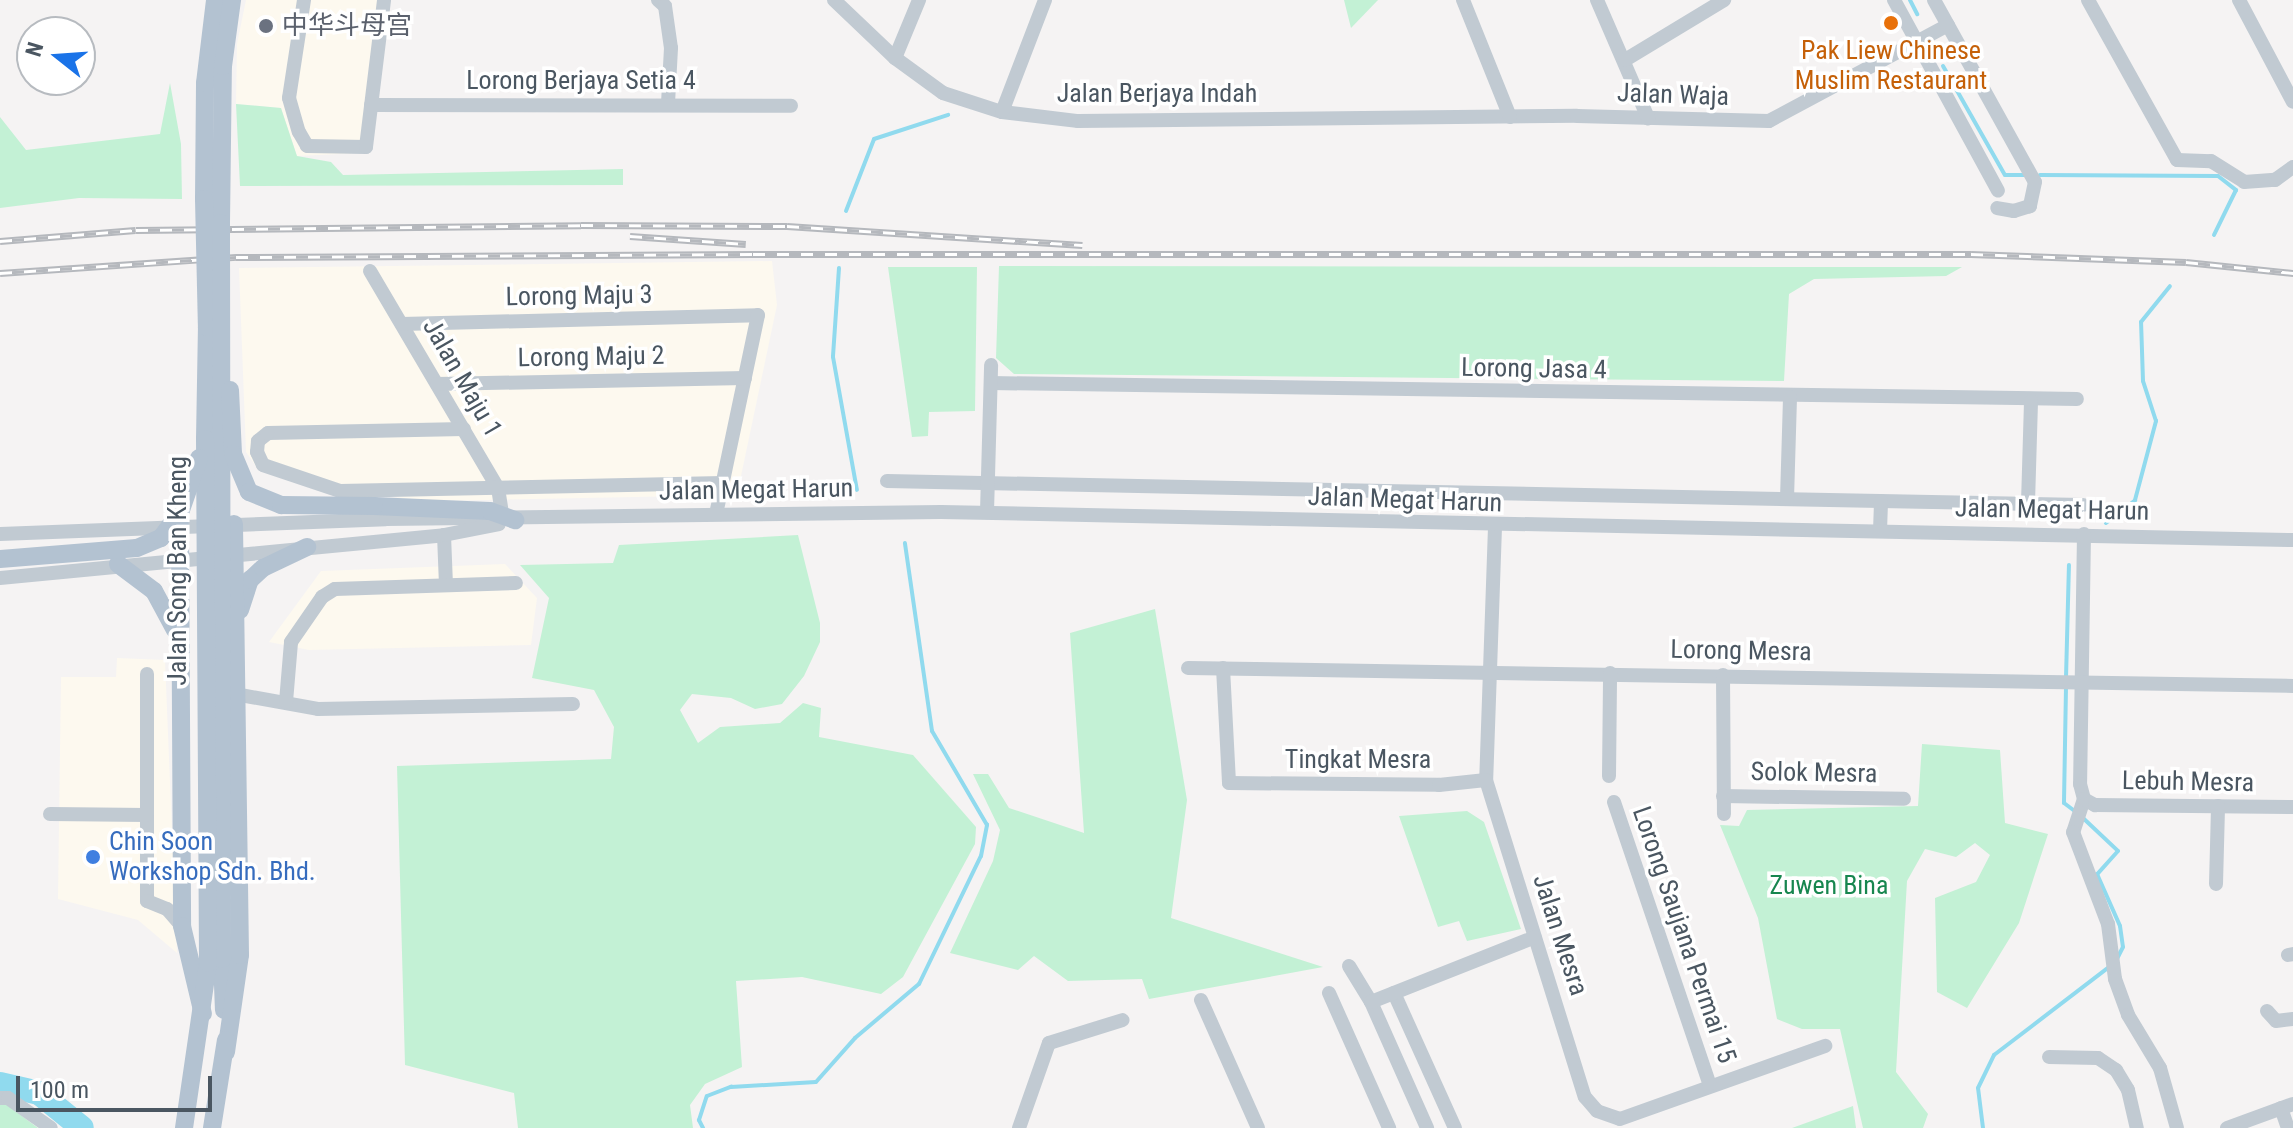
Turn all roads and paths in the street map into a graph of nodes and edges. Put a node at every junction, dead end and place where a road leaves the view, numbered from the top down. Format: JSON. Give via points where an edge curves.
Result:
{"nodes":[{"id":1,"x":304,"y":0,"type":"edge"},
{"id":2,"x":384,"y":0,"type":"edge"},
{"id":3,"x":658,"y":0,"type":"edge"},
{"id":4,"x":834,"y":0,"type":"edge"},
{"id":5,"x":919,"y":0,"type":"edge"},
{"id":6,"x":1045,"y":0,"type":"edge"},
{"id":7,"x":1463,"y":0,"type":"edge"},
{"id":8,"x":1597,"y":0,"type":"edge"},
{"id":9,"x":1724,"y":0,"type":"edge"},
{"id":10,"x":1894,"y":0,"type":"edge"},
{"id":11,"x":1934,"y":0,"type":"edge"},
{"id":12,"x":2088,"y":0,"type":"edge"},
{"id":13,"x":2239,"y":0,"type":"edge"},
{"id":14,"x":222,"y":7,"type":"edge"},
{"id":15,"x":1948,"y":25,"type":"junction"},
{"id":16,"x":1917,"y":41,"type":"junction"},
{"id":17,"x":895,"y":58,"type":"junction"},
{"id":18,"x":1625,"y":60,"type":"junction"},
{"id":19,"x":2293,"y":102,"type":"edge"},
{"id":20,"x":668,"y":104,"type":"junction"},
{"id":21,"x":371,"y":105,"type":"junction"},
{"id":22,"x":791,"y":106,"type":"dead end"},
{"id":23,"x":1002,"y":112,"type":"junction"},
{"id":24,"x":1510,"y":117,"type":"junction"},
{"id":25,"x":1374,"y":118,"type":"joint"},
{"id":26,"x":1648,"y":118,"type":"junction"},
{"id":27,"x":2293,"y":167,"type":"edge"},
{"id":28,"x":1998,"y":191,"type":"dead end"},
{"id":29,"x":1997,"y":208,"type":"dead end"},
{"id":30,"x":221,"y":223,"type":"junction"},
{"id":31,"x":370,"y":271,"type":"dead end"},
{"id":32,"x":402,"y":324,"type":"junction"},
{"id":33,"x":991,"y":365,"type":"dead end"},
{"id":34,"x":745,"y":378,"type":"junction"},
{"id":35,"x":991,"y":383,"type":"junction"},
{"id":36,"x":437,"y":384,"type":"junction"},
{"id":37,"x":1790,"y":397,"type":"junction"},
{"id":38,"x":2077,"y":399,"type":"dead end"},
{"id":39,"x":2031,"y":401,"type":"junction"},
{"id":40,"x":464,"y":429,"type":"junction"},
{"id":41,"x":205,"y":439,"type":"junction"},
{"id":42,"x":887,"y":481,"type":"dead end"},
{"id":43,"x":723,"y":483,"type":"junction"},
{"id":44,"x":988,"y":483,"type":"junction"},
{"id":45,"x":498,"y":488,"type":"junction"},
{"id":46,"x":1787,"y":499,"type":"junction"},
{"id":47,"x":1881,"y":501,"type":"junction"},
{"id":48,"x":2028,"y":503,"type":"junction"},
{"id":49,"x":2083,"y":505,"type":"dead end"},
{"id":50,"x":987,"y":512,"type":"junction"},
{"id":51,"x":716,"y":514,"type":"junction"},
{"id":52,"x":508,"y":517,"type":"junction"},
{"id":53,"x":234,"y":524,"type":"junction"},
{"id":54,"x":180,"y":525,"type":"junction"},
{"id":55,"x":1495,"y":527,"type":"junction"},
{"id":56,"x":1880,"y":531,"type":"junction"},
{"id":57,"x":0,"y":534,"type":"edge"},
{"id":58,"x":2084,"y":534,"type":"junction"},
{"id":59,"x":444,"y":535,"type":"junction"},
{"id":60,"x":2293,"y":540,"type":"edge"},
{"id":61,"x":307,"y":547,"type":"junction"},
{"id":62,"x":234,"y":552,"type":"junction"},
{"id":63,"x":179,"y":557,"type":"junction"},
{"id":64,"x":0,"y":559,"type":"edge"},
{"id":65,"x":118,"y":564,"type":"junction"},
{"id":66,"x":0,"y":578,"type":"edge"},
{"id":67,"x":516,"y":583,"type":"dead end"},
{"id":68,"x":446,"y":584,"type":"junction"},
{"id":69,"x":233,"y":628,"type":"junction"},
{"id":70,"x":177,"y":644,"type":"junction"},
{"id":71,"x":1188,"y":668,"type":"dead end"},
{"id":72,"x":1223,"y":668,"type":"junction"},
{"id":73,"x":1490,"y":672,"type":"junction"},
{"id":74,"x":1610,"y":673,"type":"junction"},
{"id":75,"x":147,"y":674,"type":"dead end"},
{"id":76,"x":1723,"y":675,"type":"junction"},
{"id":77,"x":2070,"y":680,"type":"junction"},
{"id":78,"x":2293,"y":686,"type":"edge"},
{"id":79,"x":235,"y":694,"type":"junction"},
{"id":80,"x":286,"y":702,"type":"junction"},
{"id":81,"x":573,"y":704,"type":"dead end"},
{"id":82,"x":1609,"y":776,"type":"dead end"},
{"id":83,"x":1486,"y":780,"type":"junction"},
{"id":84,"x":1723,"y":796,"type":"junction"},
{"id":85,"x":1904,"y":799,"type":"dead end"},
{"id":86,"x":1614,"y":802,"type":"dead end"},
{"id":87,"x":2218,"y":806,"type":"junction"},
{"id":88,"x":2293,"y":807,"type":"edge"},
{"id":89,"x":2079,"y":809,"type":"junction"},
{"id":90,"x":50,"y":814,"type":"dead end"},
{"id":91,"x":1724,"y":814,"type":"dead end"},
{"id":92,"x":147,"y":815,"type":"junction"},
{"id":93,"x":2216,"y":884,"type":"dead end"},
{"id":94,"x":181,"y":895,"type":"junction"},
{"id":95,"x":167,"y":909,"type":"junction"},
{"id":96,"x":182,"y":926,"type":"junction"},
{"id":97,"x":1535,"y":937,"type":"junction"},
{"id":98,"x":215,"y":961,"type":"junction"},
{"id":99,"x":1349,"y":966,"type":"dead end"},
{"id":100,"x":1329,"y":993,"type":"dead end"},
{"id":101,"x":1394,"y":993,"type":"junction"},
{"id":102,"x":1201,"y":1000,"type":"dead end"},
{"id":103,"x":1371,"y":1002,"type":"junction"},
{"id":104,"x":2267,"y":1011,"type":"dead end"},
{"id":105,"x":203,"y":1014,"type":"junction"},
{"id":106,"x":2293,"y":1019,"type":"edge"},
{"id":107,"x":1123,"y":1020,"type":"dead end"},
{"id":108,"x":1825,"y":1046,"type":"dead end"},
{"id":109,"x":226,"y":1052,"type":"junction"},
{"id":110,"x":2049,"y":1057,"type":"dead end"},
{"id":111,"x":1709,"y":1083,"type":"junction"},
{"id":112,"x":0,"y":1098,"type":"edge"},
{"id":113,"x":2287,"y":1106,"type":"edge"},
{"id":114,"x":51,"y":1128,"type":"edge"},
{"id":115,"x":184,"y":1128,"type":"edge"},
{"id":116,"x":212,"y":1128,"type":"edge"},
{"id":117,"x":1019,"y":1128,"type":"edge"},
{"id":118,"x":1258,"y":1128,"type":"edge"},
{"id":119,"x":1389,"y":1128,"type":"edge"},
{"id":120,"x":1427,"y":1128,"type":"edge"},
{"id":121,"x":1455,"y":1128,"type":"edge"},
{"id":122,"x":2137,"y":1128,"type":"edge"},
{"id":123,"x":2177,"y":1128,"type":"edge"},
{"id":124,"x":2230,"y":1128,"type":"edge"},
{"id":125,"x":2288,"y":1128,"type":"edge"}],
"edges":[{"from":1,"to":21,"type":"street","via":[[289,98],[307,146],[366,147]]},
{"from":2,"to":21,"type":"street"},
{"from":3,"to":20,"type":"street","via":[[665,6],[671,48]]},
{"from":4,"to":17,"type":"street","name":"Jalan Berjaya Indah"},
{"from":5,"to":17,"type":"street"},
{"from":6,"to":23,"type":"street"},
{"from":7,"to":24,"type":"street"},
{"from":8,"to":18,"type":"street"},
{"from":9,"to":18,"type":"street"},
{"from":10,"to":16,"type":"street"},
{"from":11,"to":15,"type":"street"},
{"from":12,"to":27,"type":"street","via":[[2177,160],[2211,161],[2244,182],[2275,180]]},
{"from":13,"to":19,"type":"street"},
{"from":14,"to":30,"type":"main road","name":"Jalan Song Ban Kheng"},
{"from":14,"to":41,"type":"main road","name":"Jalan Song Ban Kheng","bridge":true,"via":[[203,182]]},
{"from":15,"to":16,"type":"street","name":"Jalan Waja"},
{"from":15,"to":29,"type":"street","via":[[2035,182],[2030,206],[2014,211]]},
{"from":16,"to":26,"type":"street","name":"Jalan Waja","via":[[1769,121]]},
{"from":16,"to":28,"type":"street"},
{"from":17,"to":23,"type":"street","name":"Jalan Berjaya Indah","via":[[943,93]]},
{"from":18,"to":26,"type":"street"},
{"from":20,"to":21,"type":"street","name":"Lorong Berjaya Setia 4"},
{"from":20,"to":22,"type":"street","name":"Lorong Berjaya Setia 4"},
{"from":23,"to":25,"type":"street","name":"Jalan Berjaya Indah","via":[[1078,121]]},
{"from":24,"to":25,"type":"street","name":"Jalan Waja"},
{"from":24,"to":26,"type":"street","name":"Jalan Waja"},
{"from":30,"to":52,"type":"main road","bridge":true,"via":[[228,268],[231,427],[239,475],[249,492],[263,501]]},
{"from":30,"to":98,"type":"main road","name":"Jalan Song Ban Kheng","bridge":true},
{"from":31,"to":32,"type":"street","name":"Jalan Maju 1"},
{"from":32,"to":34,"type":"street","name":"Lorong Maju 3","via":[[758,315]]},
{"from":32,"to":36,"type":"street","name":"Jalan Maju 1"},
{"from":33,"to":35,"type":"street"},
{"from":34,"to":36,"type":"street","name":"Lorong Maju 2"},
{"from":34,"to":43,"type":"street"},
{"from":35,"to":37,"type":"street","name":"Lorong Jasa 4"},
{"from":35,"to":44,"type":"street"},
{"from":36,"to":40,"type":"street","name":"Jalan Maju 1"},
{"from":37,"to":39,"type":"street","name":"Lorong Jasa 4"},
{"from":37,"to":46,"type":"street"},
{"from":38,"to":39,"type":"street","name":"Lorong Jasa 4"},
{"from":39,"to":48,"type":"street"},
{"from":40,"to":45,"type":"street","name":"Jalan Maju 1"},
{"from":40,"to":45,"type":"street","name":"Jalan Megat Harun","via":[[268,433],[258,441],[263,465],[340,491]]},
{"from":41,"to":64,"type":"main road","bridge":true,"via":[[181,510],[161,538],[137,548]]},
{"from":41,"to":98,"type":"main road","name":"Jalan Song Ban Kheng","bridge":true},
{"from":42,"to":44,"type":"street","name":"Jalan Megat Harun"},
{"from":43,"to":45,"type":"street","name":"Jalan Megat Harun"},
{"from":43,"to":51,"type":"street"},
{"from":44,"to":46,"type":"street","name":"Jalan Megat Harun"},
{"from":44,"to":50,"type":"street"},
{"from":45,"to":52,"type":"street","name":"Jalan Maju 1"},
{"from":46,"to":47,"type":"street","name":"Jalan Megat Harun"},
{"from":47,"to":48,"type":"street","name":"Jalan Megat Harun"},
{"from":47,"to":56,"type":"street"},
{"from":48,"to":49,"type":"street","name":"Jalan Megat Harun"},
{"from":50,"to":51,"type":"street","name":"Jalan Megat Harun"},
{"from":50,"to":55,"type":"street","name":"Jalan Megat Harun"},
{"from":51,"to":52,"type":"street","name":"Jalan Megat Harun"},
{"from":52,"to":53,"type":"street","name":"Jalan Megat Harun"},
{"from":52,"to":59,"type":"street","name":"Jalan Megat Harun"},
{"from":53,"to":54,"type":"street","name":"Jalan Megat Harun"},
{"from":53,"to":62,"type":"main road"},
{"from":54,"to":57,"type":"street","name":"Jalan Megat Harun"},
{"from":54,"to":63,"type":"main road"},
{"from":55,"to":56,"type":"street","name":"Jalan Megat Harun"},
{"from":55,"to":73,"type":"street","name":"Jalan Mesra"},
{"from":56,"to":58,"type":"street","name":"Jalan Megat Harun"},
{"from":58,"to":60,"type":"street","name":"Jalan Megat Harun"},
{"from":58,"to":77,"type":"street"},
{"from":59,"to":61,"type":"street","name":"Jalan Megat Harun"},
{"from":59,"to":68,"type":"street"},
{"from":61,"to":62,"type":"street","name":"Jalan Megat Harun"},
{"from":61,"to":69,"type":"main road","via":[[274,561],[250,580]]},
{"from":62,"to":63,"type":"street","name":"Jalan Megat Harun"},
{"from":62,"to":69,"type":"main road"},
{"from":63,"to":65,"type":"street","name":"Jalan Megat Harun"},
{"from":63,"to":70,"type":"main road"},
{"from":65,"to":66,"type":"street","name":"Jalan Megat Harun"},
{"from":65,"to":70,"type":"main road","via":[[154,591],[173,620]]},
{"from":67,"to":68,"type":"street"},
{"from":68,"to":80,"type":"street","via":[[335,589],[322,597],[291,642]]},
{"from":69,"to":79,"type":"main road"},
{"from":70,"to":94,"type":"main road"},
{"from":71,"to":72,"type":"street","name":"Lorong Mesra"},
{"from":72,"to":73,"type":"street","name":"Lorong Mesra"},
{"from":72,"to":83,"type":"street","name":"Tingkat Mesra","via":[[1229,783],[1439,785]]},
{"from":73,"to":74,"type":"street","name":"Lorong Mesra"},
{"from":73,"to":83,"type":"street","name":"Jalan Mesra"},
{"from":74,"to":76,"type":"street","name":"Lorong Mesra"},
{"from":74,"to":82,"type":"street"},
{"from":75,"to":92,"type":"street"},
{"from":76,"to":77,"type":"street","name":"Lorong Mesra"},
{"from":76,"to":84,"type":"street","name":"Solok Mesra"},
{"from":77,"to":78,"type":"street","name":"Lorong Mesra"},
{"from":77,"to":89,"type":"street"},
{"from":79,"to":80,"type":"street"},
{"from":79,"to":109,"type":"main road","via":[[240,955]]},
{"from":80,"to":81,"type":"street","via":[[318,709]]},
{"from":83,"to":97,"type":"street","name":"Jalan Mesra"},
{"from":84,"to":85,"type":"street","name":"Solok Mesra"},
{"from":84,"to":91,"type":"street","name":"Solok Mesra"},
{"from":86,"to":111,"type":"street","name":"Lorong Saujana Permai 15"},
{"from":87,"to":88,"type":"street","name":"Lebuh Mesra"},
{"from":87,"to":89,"type":"street","name":"Lebuh Mesra"},
{"from":87,"to":93,"type":"street"},
{"from":89,"to":123,"type":"street","via":[[2075,844],[2108,924],[2112,965],[2128,1015],[2160,1068]]},
{"from":90,"to":92,"type":"street"},
{"from":92,"to":95,"type":"street","via":[[147,901]]},
{"from":94,"to":95,"type":"street"},
{"from":94,"to":96,"type":"main road"},
{"from":95,"to":96,"type":"street"},
{"from":96,"to":105,"type":"main road"},
{"from":97,"to":101,"type":"street"},
{"from":97,"to":111,"type":"street","name":"Jalan Mesra","via":[[1585,1097],[1597,1111],[1620,1119]]},
{"from":98,"to":105,"type":"main road","name":"Jalan Song Ban Kheng"},
{"from":98,"to":109,"type":"main road","name":"Jalan Song Ban Kheng"},
{"from":99,"to":103,"type":"street"},
{"from":100,"to":119,"type":"street"},
{"from":101,"to":103,"type":"street"},
{"from":101,"to":121,"type":"street"},
{"from":102,"to":118,"type":"street"},
{"from":103,"to":120,"type":"street"},
{"from":104,"to":106,"type":"street","via":[[2276,1021]]},
{"from":105,"to":115,"type":"main road","name":"Jalan Song Ban Kheng"},
{"from":107,"to":117,"type":"street","via":[[1049,1043]]},
{"from":108,"to":111,"type":"street","name":"Jalan Mesra"},
{"from":109,"to":116,"type":"main road","name":"Jalan Song Ban Kheng"},
{"from":110,"to":122,"type":"street","via":[[2098,1058],[2116,1070],[2128,1090]]},
{"from":112,"to":114,"type":"street","via":[[8,1098]]},
{"from":113,"to":124,"type":"street"},
{"from":113,"to":125,"type":"street"}]}
